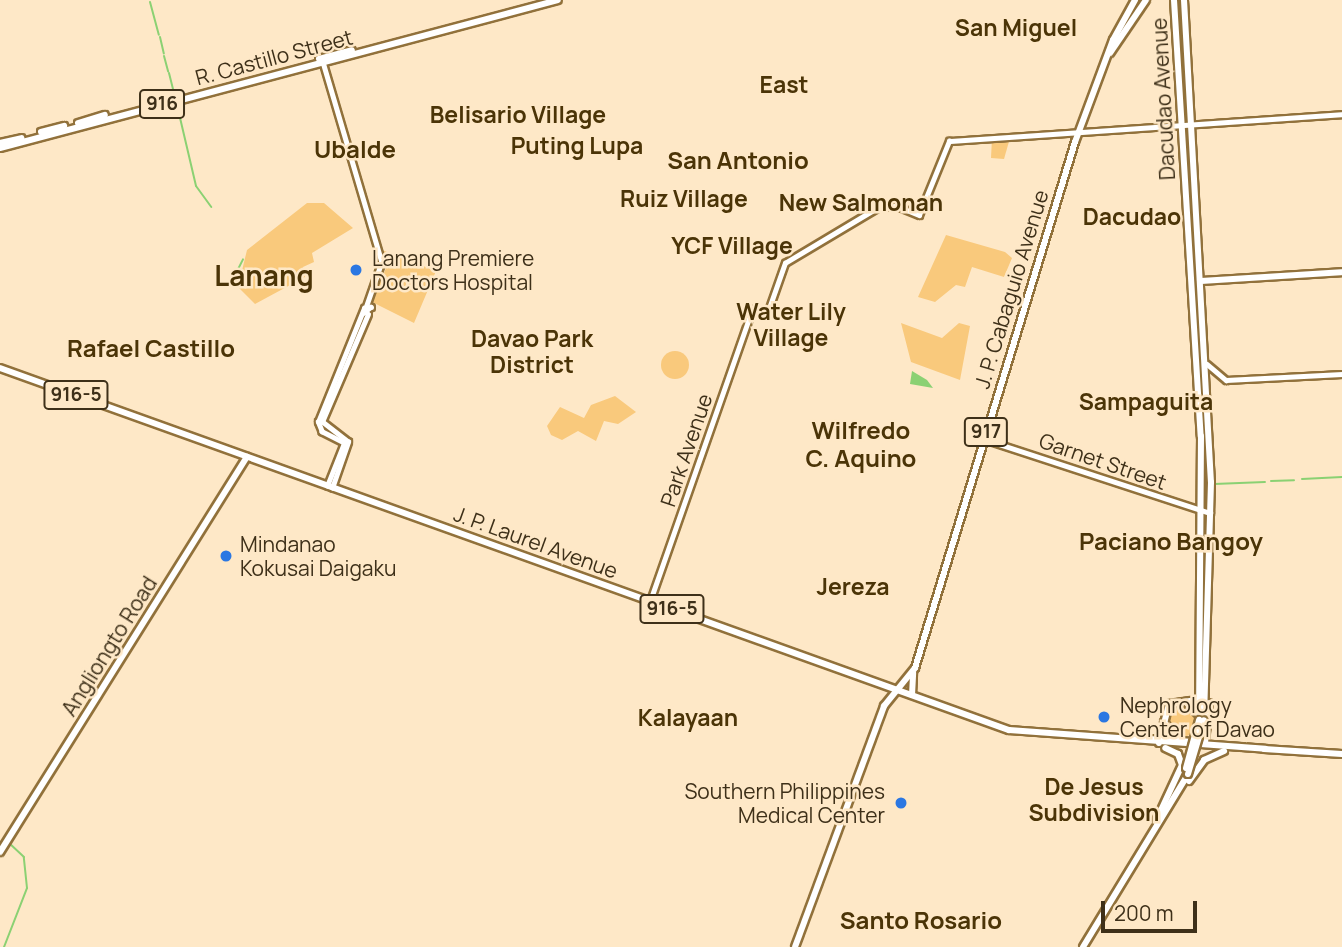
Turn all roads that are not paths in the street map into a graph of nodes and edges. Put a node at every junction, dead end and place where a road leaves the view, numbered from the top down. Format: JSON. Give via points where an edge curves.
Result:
{"nodes":[{"id":1,"x":544,"y":0,"type":"edge"},
{"id":2,"x":558,"y":0,"type":"edge"},
{"id":3,"x":1141,"y":0,"type":"edge"},
{"id":4,"x":1175,"y":2,"type":"edge"},
{"id":5,"x":1184,"y":2,"type":"edge"},
{"id":6,"x":491,"y":16,"type":"junction"},
{"id":7,"x":1116,"y":42,"type":"junction"},
{"id":8,"x":323,"y":60,"type":"junction"},
{"id":9,"x":1342,"y":114,"type":"edge"},
{"id":10,"x":1192,"y":123,"type":"junction"},
{"id":11,"x":1182,"y":124,"type":"junction"},
{"id":12,"x":1079,"y":131,"type":"junction"},
{"id":13,"x":0,"y":145,"type":"edge"},
{"id":14,"x":1342,"y":272,"type":"edge"},
{"id":15,"x":1201,"y":281,"type":"junction"},
{"id":16,"x":1191,"y":282,"type":"junction"},
{"id":17,"x":1207,"y":364,"type":"junction"},
{"id":18,"x":0,"y":368,"type":"edge"},
{"id":19,"x":1342,"y":373,"type":"edge"},
{"id":20,"x":984,"y":439,"type":"junction"},
{"id":21,"x":247,"y":457,"type":"junction"},
{"id":22,"x":330,"y":487,"type":"junction"},
{"id":23,"x":1202,"y":512,"type":"junction"},
{"id":24,"x":1210,"y":513,"type":"junction"},
{"id":25,"x":1201,"y":557,"type":"junction"},
{"id":26,"x":1209,"y":557,"type":"junction"},
{"id":27,"x":650,"y":601,"type":"junction"},
{"id":28,"x":1207,"y":652,"type":"junction"},
{"id":29,"x":913,"y":673,"type":"junction"},
{"id":30,"x":882,"y":685,"type":"junction"},
{"id":31,"x":894,"y":689,"type":"junction"},
{"id":32,"x":912,"y":695,"type":"junction"},
{"id":33,"x":1203,"y":700,"type":"junction"},
{"id":34,"x":1186,"y":702,"type":"junction"},
{"id":35,"x":884,"y":706,"type":"junction"},
{"id":36,"x":1201,"y":719,"type":"junction"},
{"id":37,"x":1164,"y":722,"type":"junction"},
{"id":38,"x":1160,"y":731,"type":"junction"},
{"id":39,"x":1106,"y":739,"type":"junction"},
{"id":40,"x":1149,"y":739,"type":"junction"},
{"id":41,"x":1179,"y":741,"type":"junction"},
{"id":42,"x":1139,"y":742,"type":"junction"},
{"id":43,"x":1160,"y":742,"type":"junction"},
{"id":44,"x":1205,"y":743,"type":"junction"},
{"id":45,"x":1230,"y":749,"type":"junction"},
{"id":46,"x":1265,"y":749,"type":"junction"},
{"id":47,"x":1342,"y":754,"type":"edge"},
{"id":48,"x":1158,"y":822,"type":"junction"},
{"id":49,"x":0,"y":852,"type":"edge"},
{"id":50,"x":795,"y":947,"type":"edge"},
{"id":51,"x":1083,"y":947,"type":"edge"}],
"edges":[{"from":1,"to":6,"type":"main road","name":"R. Castillo Street","number":"916"},
{"from":2,"to":6,"type":"main road","name":"R. Castillo Street","number":"916"},
{"from":3,"to":7,"type":"main road","name":"J. P. Cabaguio Avenue","number":"917"},
{"from":3,"to":7,"type":"main road","name":"J. P. Cabaguio Avenue","number":"917"},
{"from":3,"to":7,"type":"main road"},
{"from":4,"to":5,"type":"main road"},
{"from":4,"to":11,"type":"main road","name":"Dacudao Avenue"},
{"from":5,"to":10,"type":"main road","name":"Dacudao Avenue"},
{"from":6,"to":8,"type":"main road","name":"R. Castillo Street","number":"916"},
{"from":7,"to":12,"type":"main road","name":"J. P. Cabaguio Avenue","number":"917"},
{"from":8,"to":13,"type":"main road","name":"R. Castillo Street","number":"916"},
{"from":8,"to":22,"type":"street","via":[[382,262],[366,313],[317,424],[346,442]]},
{"from":9,"to":10,"type":"street"},
{"from":10,"to":11,"type":"street"},
{"from":10,"to":15,"type":"main road","name":"Dacudao Avenue"},
{"from":11,"to":12,"type":"street"},
{"from":11,"to":16,"type":"main road","name":"Dacudao Avenue"},
{"from":12,"to":20,"type":"main road","name":"J. P. Cabaguio Avenue","number":"917"},
{"from":12,"to":27,"type":"street","name":"Park Avenue","via":[[954,139],[919,215],[881,206],[780,269],[768,314],[752,309]]},
{"from":14,"to":15,"type":"main road"},
{"from":15,"to":16,"type":"main road"},
{"from":15,"to":17,"type":"main road","name":"Dacudao Avenue"},
{"from":16,"to":23,"type":"main road","name":"Dacudao Avenue"},
{"from":17,"to":19,"type":"street","via":[[1223,380]]},
{"from":17,"to":24,"type":"main road","name":"Dacudao Avenue"},
{"from":18,"to":21,"type":"main road","name":"J. P. Laurel Avenue","number":"916-5"},
{"from":20,"to":23,"type":"street","name":"Garnet Street"},
{"from":20,"to":29,"type":"main road","name":"J. P. Cabaguio Avenue","number":"917"},
{"from":21,"to":22,"type":"main road","name":"J. P. Laurel Avenue","number":"916-5"},
{"from":21,"to":49,"type":"main road","name":"Angliongto Road"},
{"from":22,"to":27,"type":"main road","name":"J. P. Laurel Avenue","number":"916-5"},
{"from":23,"to":24,"type":"street","name":"Garnet Street"},
{"from":23,"to":25,"type":"main road","name":"Dacudao Avenue"},
{"from":24,"to":26,"type":"main road","name":"Dacudao Avenue"},
{"from":25,"to":26,"type":"main road"},
{"from":25,"to":33,"type":"main road","name":"Dacudao Avenue"},
{"from":26,"to":28,"type":"main road","name":"Dacudao Avenue"},
{"from":27,"to":30,"type":"main road","name":"J. P. Laurel Avenue","number":"916-5"},
{"from":28,"to":33,"type":"main road","name":"Dacudao Avenue"},
{"from":28,"to":44,"type":"main road","name":"Dacudao Avenue"},
{"from":29,"to":31,"type":"main road"},
{"from":29,"to":32,"type":"main road","name":"J. P. Cabaguio Avenue"},
{"from":30,"to":31,"type":"main road","name":"J. P. Laurel Avenue","number":"916-5"},
{"from":30,"to":35,"type":"main road"},
{"from":31,"to":32,"type":"main road","name":"J. P. Laurel Avenue","number":"916-5"},
{"from":31,"to":35,"type":"main road"},
{"from":32,"to":39,"type":"main road","name":"J. P. Laurel Avenue","number":"916-5","via":[[1021,733]]},
{"from":33,"to":34,"type":"main road"},
{"from":33,"to":36,"type":"main road"},
{"from":33,"to":38,"type":"main road","via":[[1169,704]]},
{"from":34,"to":36,"type":"main road"},
{"from":34,"to":37,"type":"main road","via":[[1171,707]]},
{"from":35,"to":50,"type":"main road"},
{"from":36,"to":48,"type":"main road","bridge":true,"via":[[1186,773]]},
{"from":37,"to":41,"type":"main road"},
{"from":37,"to":43,"type":"main road"},
{"from":38,"to":40,"type":"main road"},
{"from":38,"to":43,"type":"main road"},
{"from":39,"to":40,"type":"main road","name":"J. P. Laurel Avenue","number":"916-5"},
{"from":39,"to":42,"type":"main road","name":"J. P. Laurel Avenue","number":"916-5"},
{"from":40,"to":43,"type":"main road","name":"J. P. Laurel Avenue","number":"916-5"},
{"from":41,"to":43,"type":"main road","name":"J. P. Laurel Avenue","number":"916-5"},
{"from":41,"to":44,"type":"main road","name":"J. P. Laurel Avenue","number":"916-5"},
{"from":42,"to":43,"type":"main road","name":"J. P. Laurel Avenue","number":"916-5"},
{"from":42,"to":48,"type":"main road","via":[[1174,751],[1182,761]]},
{"from":43,"to":45,"type":"main road","name":"J. P. Laurel Avenue","number":"916-5"},
{"from":44,"to":46,"type":"main road","name":"J. P. Laurel Avenue","number":"916-5"},
{"from":45,"to":46,"type":"main road","name":"J. P. Laurel Avenue","number":"916-5"},
{"from":45,"to":48,"type":"main road","via":[[1200,764]]},
{"from":46,"to":47,"type":"main road","name":"J. P. Laurel Avenue","number":"916-5"},
{"from":48,"to":51,"type":"main road"}]}
